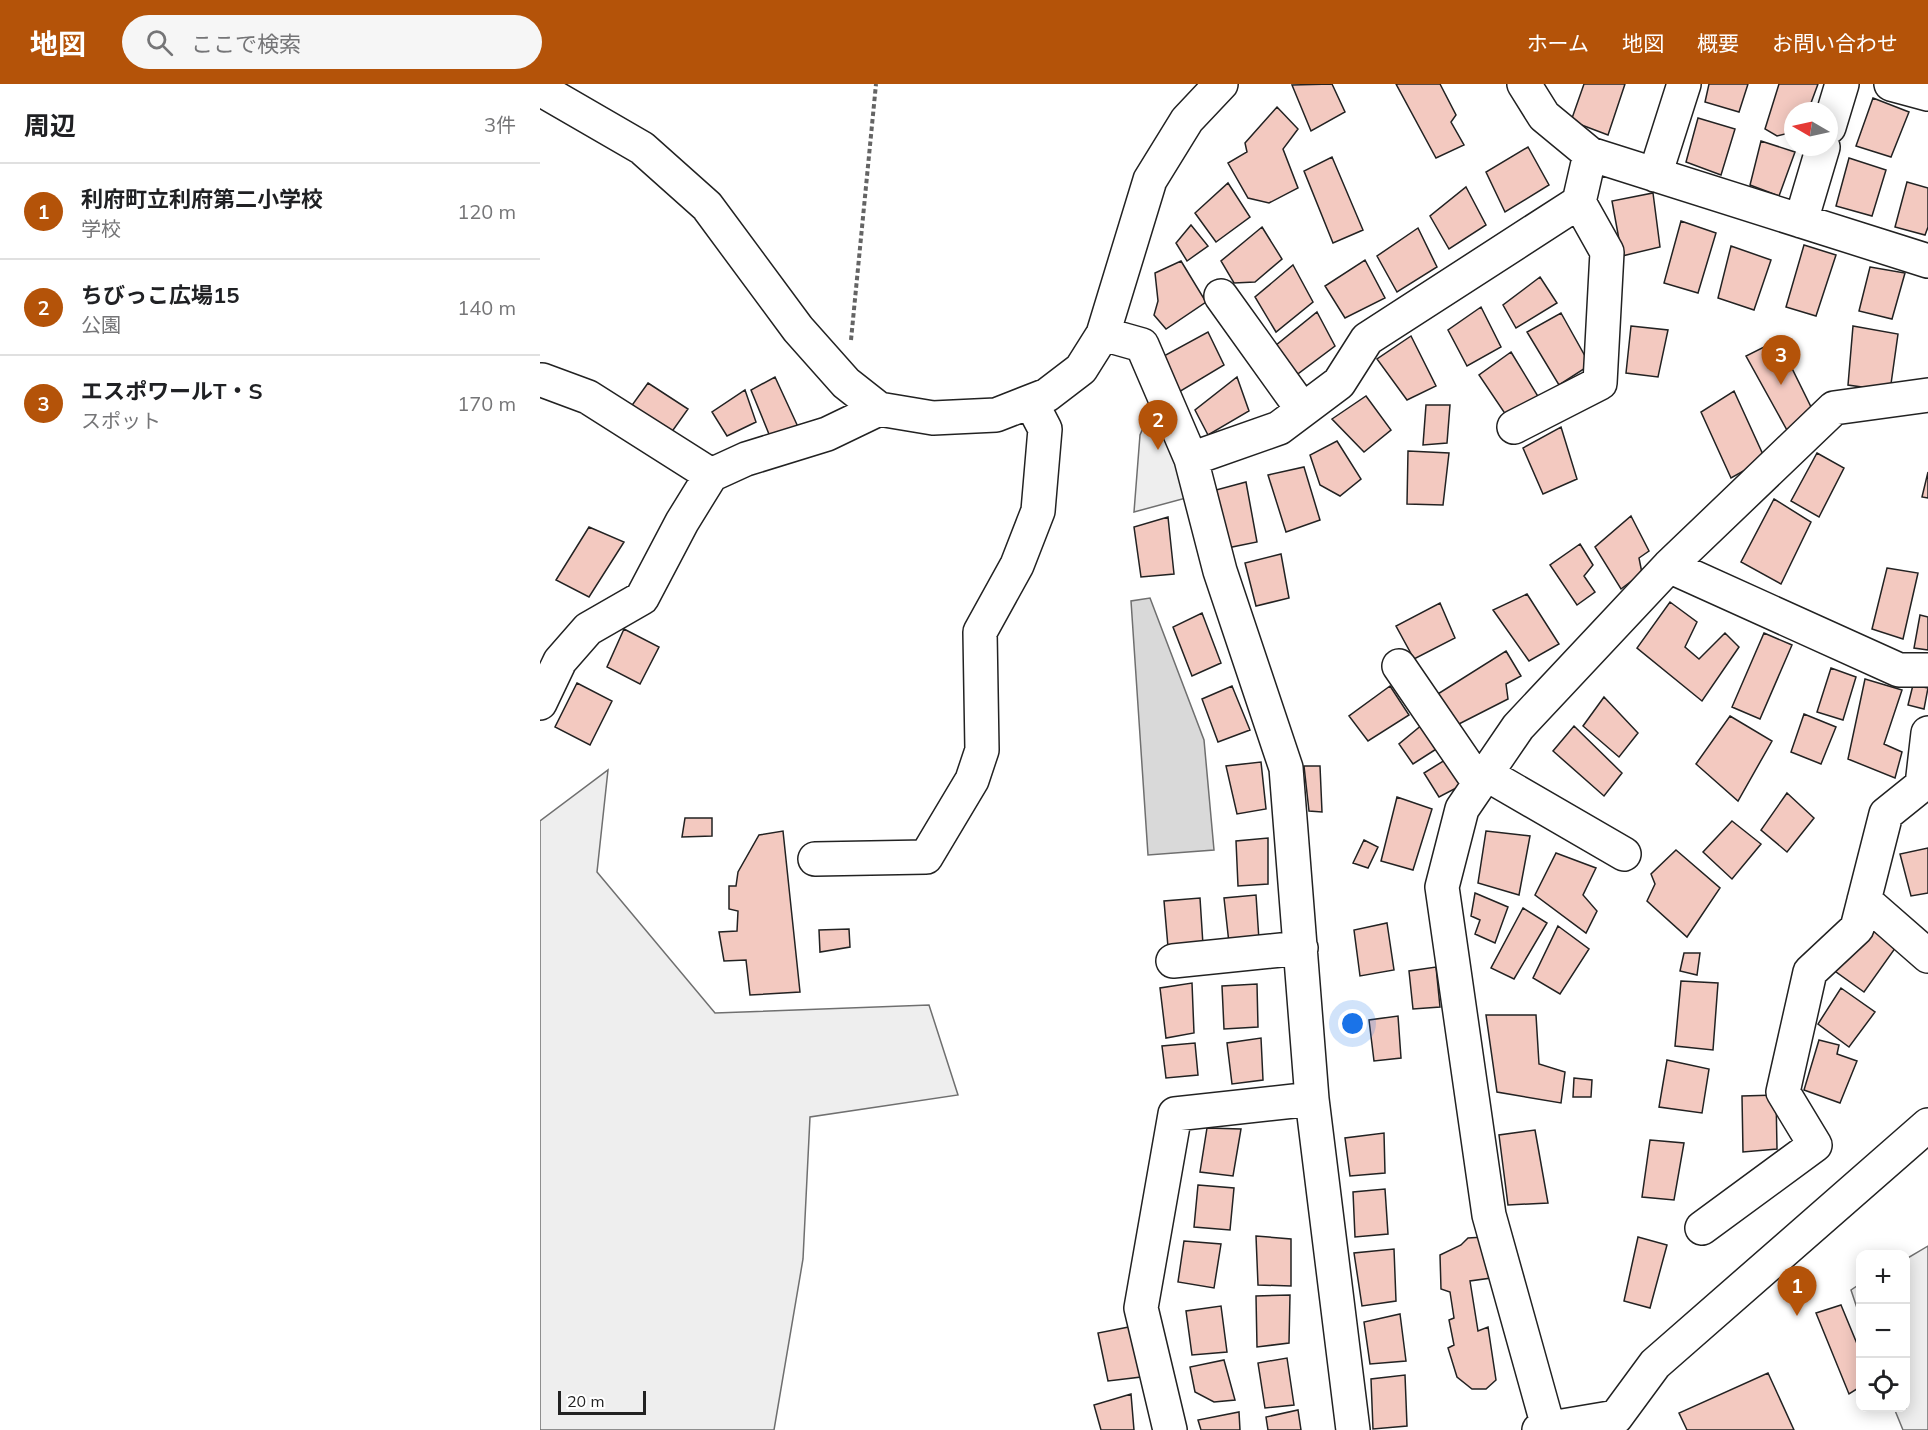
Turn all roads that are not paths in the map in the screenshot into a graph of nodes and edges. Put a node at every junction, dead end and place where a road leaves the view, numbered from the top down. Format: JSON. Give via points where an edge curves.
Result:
{"nodes":[{"id":1,"x":1221,"y":84,"type":"edge"},
{"id":2,"x":1524,"y":84,"type":"edge"},
{"id":3,"x":1684,"y":84,"type":"edge"},
{"id":4,"x":1842,"y":84,"type":"edge"},
{"id":5,"x":1891,"y":84,"type":"edge"},
{"id":6,"x":540,"y":89,"type":"edge"},
{"id":7,"x":1928,"y":94,"type":"edge"},
{"id":8,"x":1837,"y":102,"type":"edge"},
{"id":9,"x":1590,"y":154,"type":"junction"},
{"id":10,"x":1820,"y":156,"type":"edge"},
{"id":11,"x":1656,"y":175,"type":"junction"},
{"id":12,"x":1579,"y":202,"type":"junction"},
{"id":13,"x":1801,"y":221,"type":"junction"},
{"id":14,"x":1928,"y":261,"type":"edge"},
{"id":15,"x":1221,"y":296,"type":"dead end"},
{"id":16,"x":1103,"y":334,"type":"junction"},
{"id":17,"x":542,"y":380,"type":"dead end"},
{"id":18,"x":1928,"y":395,"type":"edge"},
{"id":19,"x":1031,"y":402,"type":"junction"},
{"id":20,"x":879,"y":409,"type":"junction"},
{"id":21,"x":1302,"y":410,"type":"junction"},
{"id":22,"x":1514,"y":426,"type":"dead end"},
{"id":23,"x":1191,"y":459,"type":"junction"},
{"id":24,"x":711,"y":475,"type":"junction"},
{"id":25,"x":1669,"y":566,"type":"junction"},
{"id":26,"x":550,"y":655,"type":"edge"},
{"id":27,"x":1399,"y":666,"type":"dead end"},
{"id":28,"x":1928,"y":670,"type":"edge"},
{"id":29,"x":540,"y":703,"type":"edge"},
{"id":30,"x":1928,"y":733,"type":"edge"},
{"id":31,"x":1483,"y":779,"type":"junction"},
{"id":32,"x":1624,"y":854,"type":"dead end"},
{"id":33,"x":815,"y":859,"type":"dead end"},
{"id":34,"x":1864,"y":900,"type":"junction"},
{"id":35,"x":1301,"y":948,"type":"junction"},
{"id":36,"x":1928,"y":956,"type":"edge"},
{"id":37,"x":1173,"y":961,"type":"dead end"},
{"id":38,"x":1312,"y":1099,"type":"junction"},
{"id":39,"x":1928,"y":1125,"type":"edge"},
{"id":40,"x":1702,"y":1228,"type":"dead end"},
{"id":41,"x":1546,"y":1429,"type":"edge"},
{"id":42,"x":1170,"y":1430,"type":"edge"},
{"id":43,"x":1353,"y":1430,"type":"edge"}],
"edges":[{"from":1,"to":16,"type":"street","via":[[1187,120],[1150,180]]},
{"from":2,"to":9,"type":"street","via":[[1544,116]]},
{"from":3,"to":11,"type":"street"},
{"from":4,"to":8,"type":"street"},
{"from":5,"to":7,"type":"street"},
{"from":6,"to":20,"type":"street","via":[[642,148],[707,206],[798,328],[846,383]]},
{"from":9,"to":11,"type":"street"},
{"from":9,"to":12,"type":"street"},
{"from":10,"to":13,"type":"street"},
{"from":11,"to":13,"type":"street"},
{"from":12,"to":21,"type":"street","via":[[1367,339],[1339,383]]},
{"from":12,"to":22,"type":"street","via":[[1607,252],[1600,383]]},
{"from":13,"to":14,"type":"street"},
{"from":15,"to":21,"type":"street"},
{"from":16,"to":19,"type":"street","via":[[1081,369],[1047,396]]},
{"from":16,"to":23,"type":"street","via":[[1142,345]]},
{"from":17,"to":24,"type":"street","via":[[588,397]]},
{"from":18,"to":25,"type":"street","via":[[1834,408]]},
{"from":19,"to":20,"type":"street","via":[[996,415],[933,418]]},
{"from":19,"to":33,"type":"street","via":[[1045,429],[1038,511],[1017,565],[980,632],[982,750],[972,780],[926,857]]},
{"from":20,"to":24,"type":"street","via":[[827,434],[746,459]]},
{"from":21,"to":23,"type":"street","via":[[1279,428]]},
{"from":23,"to":35,"type":"street","via":[[1220,571],[1286,768]]},
{"from":24,"to":26,"type":"street","via":[[642,598]]},
{"from":25,"to":28,"type":"street","via":[[1899,670]]},
{"from":25,"to":31,"type":"street","via":[[1518,727]]},
{"from":26,"to":29,"type":"street"},
{"from":27,"to":31,"type":"street"},
{"from":30,"to":34,"type":"street","via":[[1922,785],[1886,814]]},
{"from":31,"to":32,"type":"street"},
{"from":31,"to":41,"type":"street","via":[[1462,808],[1442,887],[1489,1215]]},
{"from":34,"to":36,"type":"street"},
{"from":34,"to":40,"type":"street","via":[[1857,928],[1810,972],[1783,1092],[1815,1145]]},
{"from":35,"to":37,"type":"street"},
{"from":35,"to":38,"type":"street"},
{"from":38,"to":42,"type":"street","via":[[1175,1114],[1141,1308]]},
{"from":38,"to":43,"type":"street"},
{"from":39,"to":41,"type":"street","via":[[1655,1364],[1616,1417]]}]}
